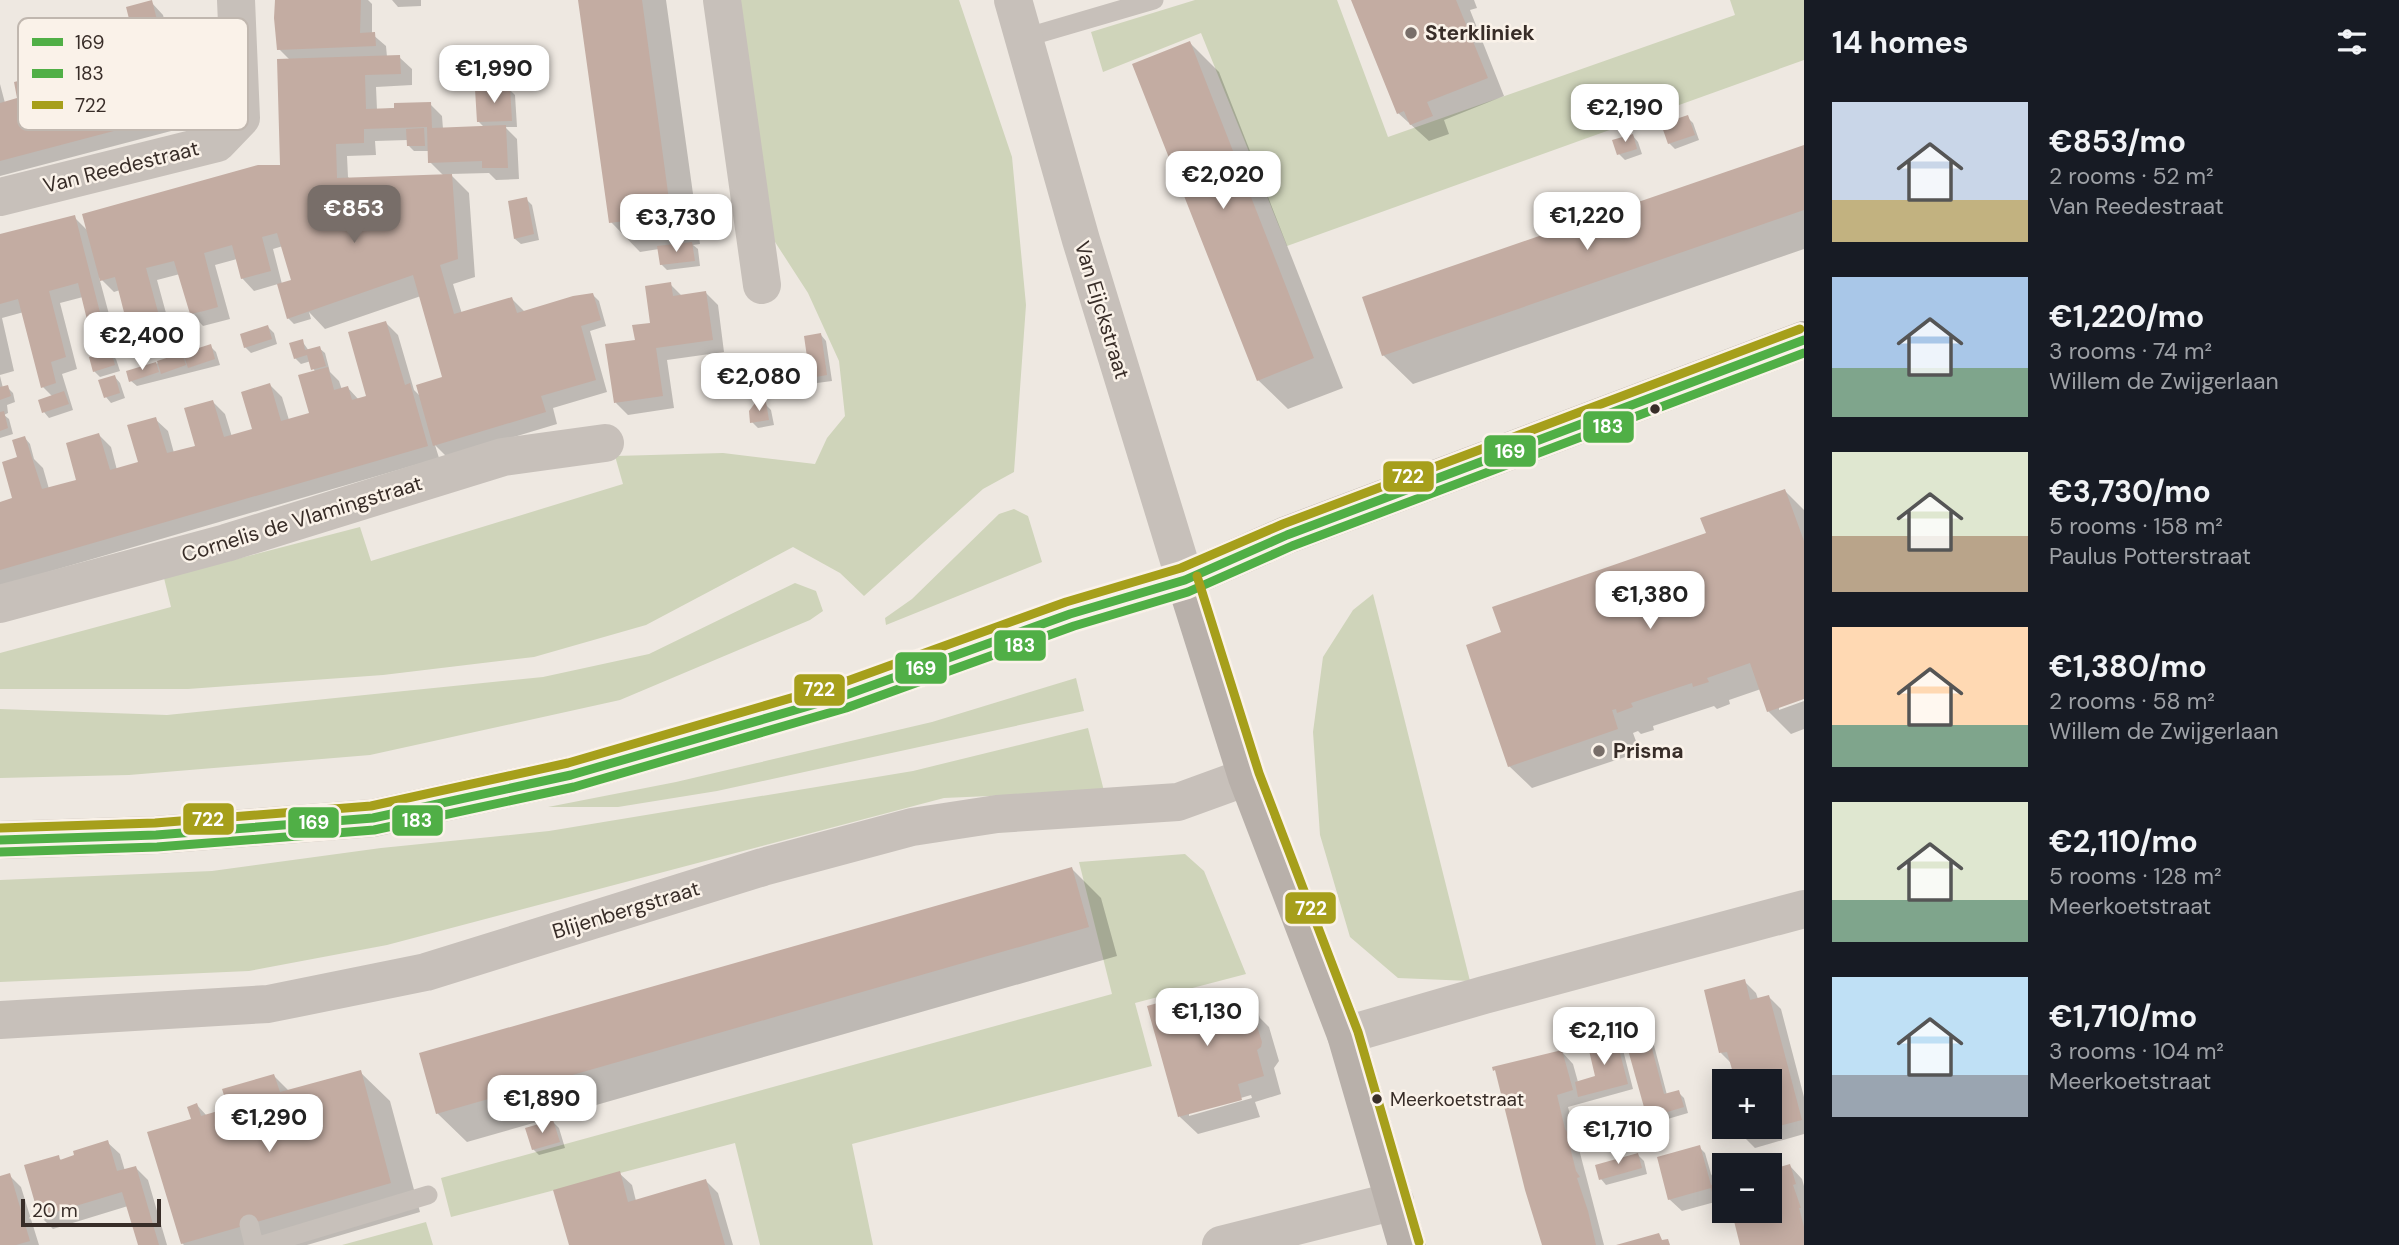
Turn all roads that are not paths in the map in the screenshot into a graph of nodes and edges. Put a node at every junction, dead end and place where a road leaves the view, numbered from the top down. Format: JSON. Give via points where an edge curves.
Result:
{"nodes":[{"id":1,"x":236,"y":0,"type":"edge"},
{"id":2,"x":722,"y":0,"type":"edge"},
{"id":3,"x":1013,"y":0,"type":"edge"},
{"id":4,"x":1154,"y":0,"type":"edge"},
{"id":5,"x":237,"y":18,"type":"edge"},
{"id":6,"x":1024,"y":38,"type":"junction"},
{"id":7,"x":229,"y":130,"type":"edge"},
{"id":8,"x":0,"y":197,"type":"edge"},
{"id":9,"x":762,"y":285,"type":"dead end"},
{"id":10,"x":1804,"y":340,"type":"edge"},
{"id":11,"x":605,"y":443,"type":"dead end"},
{"id":12,"x":1185,"y":580,"type":"junction"},
{"id":13,"x":0,"y":604,"type":"edge"},
{"id":14,"x":1247,"y":777,"type":"junction"},
{"id":15,"x":0,"y":840,"type":"edge"},
{"id":16,"x":1804,"y":909,"type":"edge"},
{"id":17,"x":0,"y":1020,"type":"edge"},
{"id":18,"x":1346,"y":1035,"type":"junction"},
{"id":19,"x":428,"y":1195,"type":"dead end"},
{"id":20,"x":1395,"y":1201,"type":"junction"},
{"id":21,"x":249,"y":1224,"type":"dead end"},
{"id":22,"x":254,"y":1245,"type":"edge"},
{"id":23,"x":262,"y":1245,"type":"edge"},
{"id":24,"x":1221,"y":1245,"type":"edge"},
{"id":25,"x":1407,"y":1245,"type":"edge"}],
"edges":[{"from":1,"to":5,"type":"street","name":"Van Reedestraat"},
{"from":2,"to":9,"type":"street"},
{"from":3,"to":6,"type":"street","name":"Van Eijckstraat"},
{"from":4,"to":6,"type":"lane"},
{"from":6,"to":12,"type":"street","name":"Van Eijckstraat"},
{"from":7,"to":8,"type":"street","name":"Van Reedestraat","via":[[218,143]]},
{"from":10,"to":12,"type":"street","via":[[1287,535]]},
{"from":11,"to":13,"type":"street","name":"Cornelis de Vlamingstraat","via":[[503,457],[226,543]]},
{"from":12,"to":14,"type":"street"},
{"from":12,"to":15,"type":"street","via":[[1070,614],[843,696],[571,775],[373,817],[156,835]]},
{"from":14,"to":17,"type":"street","name":"Blijenbergstraat","via":[[1178,802],[997,814],[912,827],[763,867],[426,972],[268,1004]]},
{"from":14,"to":18,"type":"street"},
{"from":16,"to":18,"type":"street"},
{"from":18,"to":20,"type":"street"},
{"from":19,"to":23,"type":"lane"},
{"from":20,"to":24,"type":"street"},
{"from":20,"to":25,"type":"street"},
{"from":21,"to":22,"type":"lane"}]}
